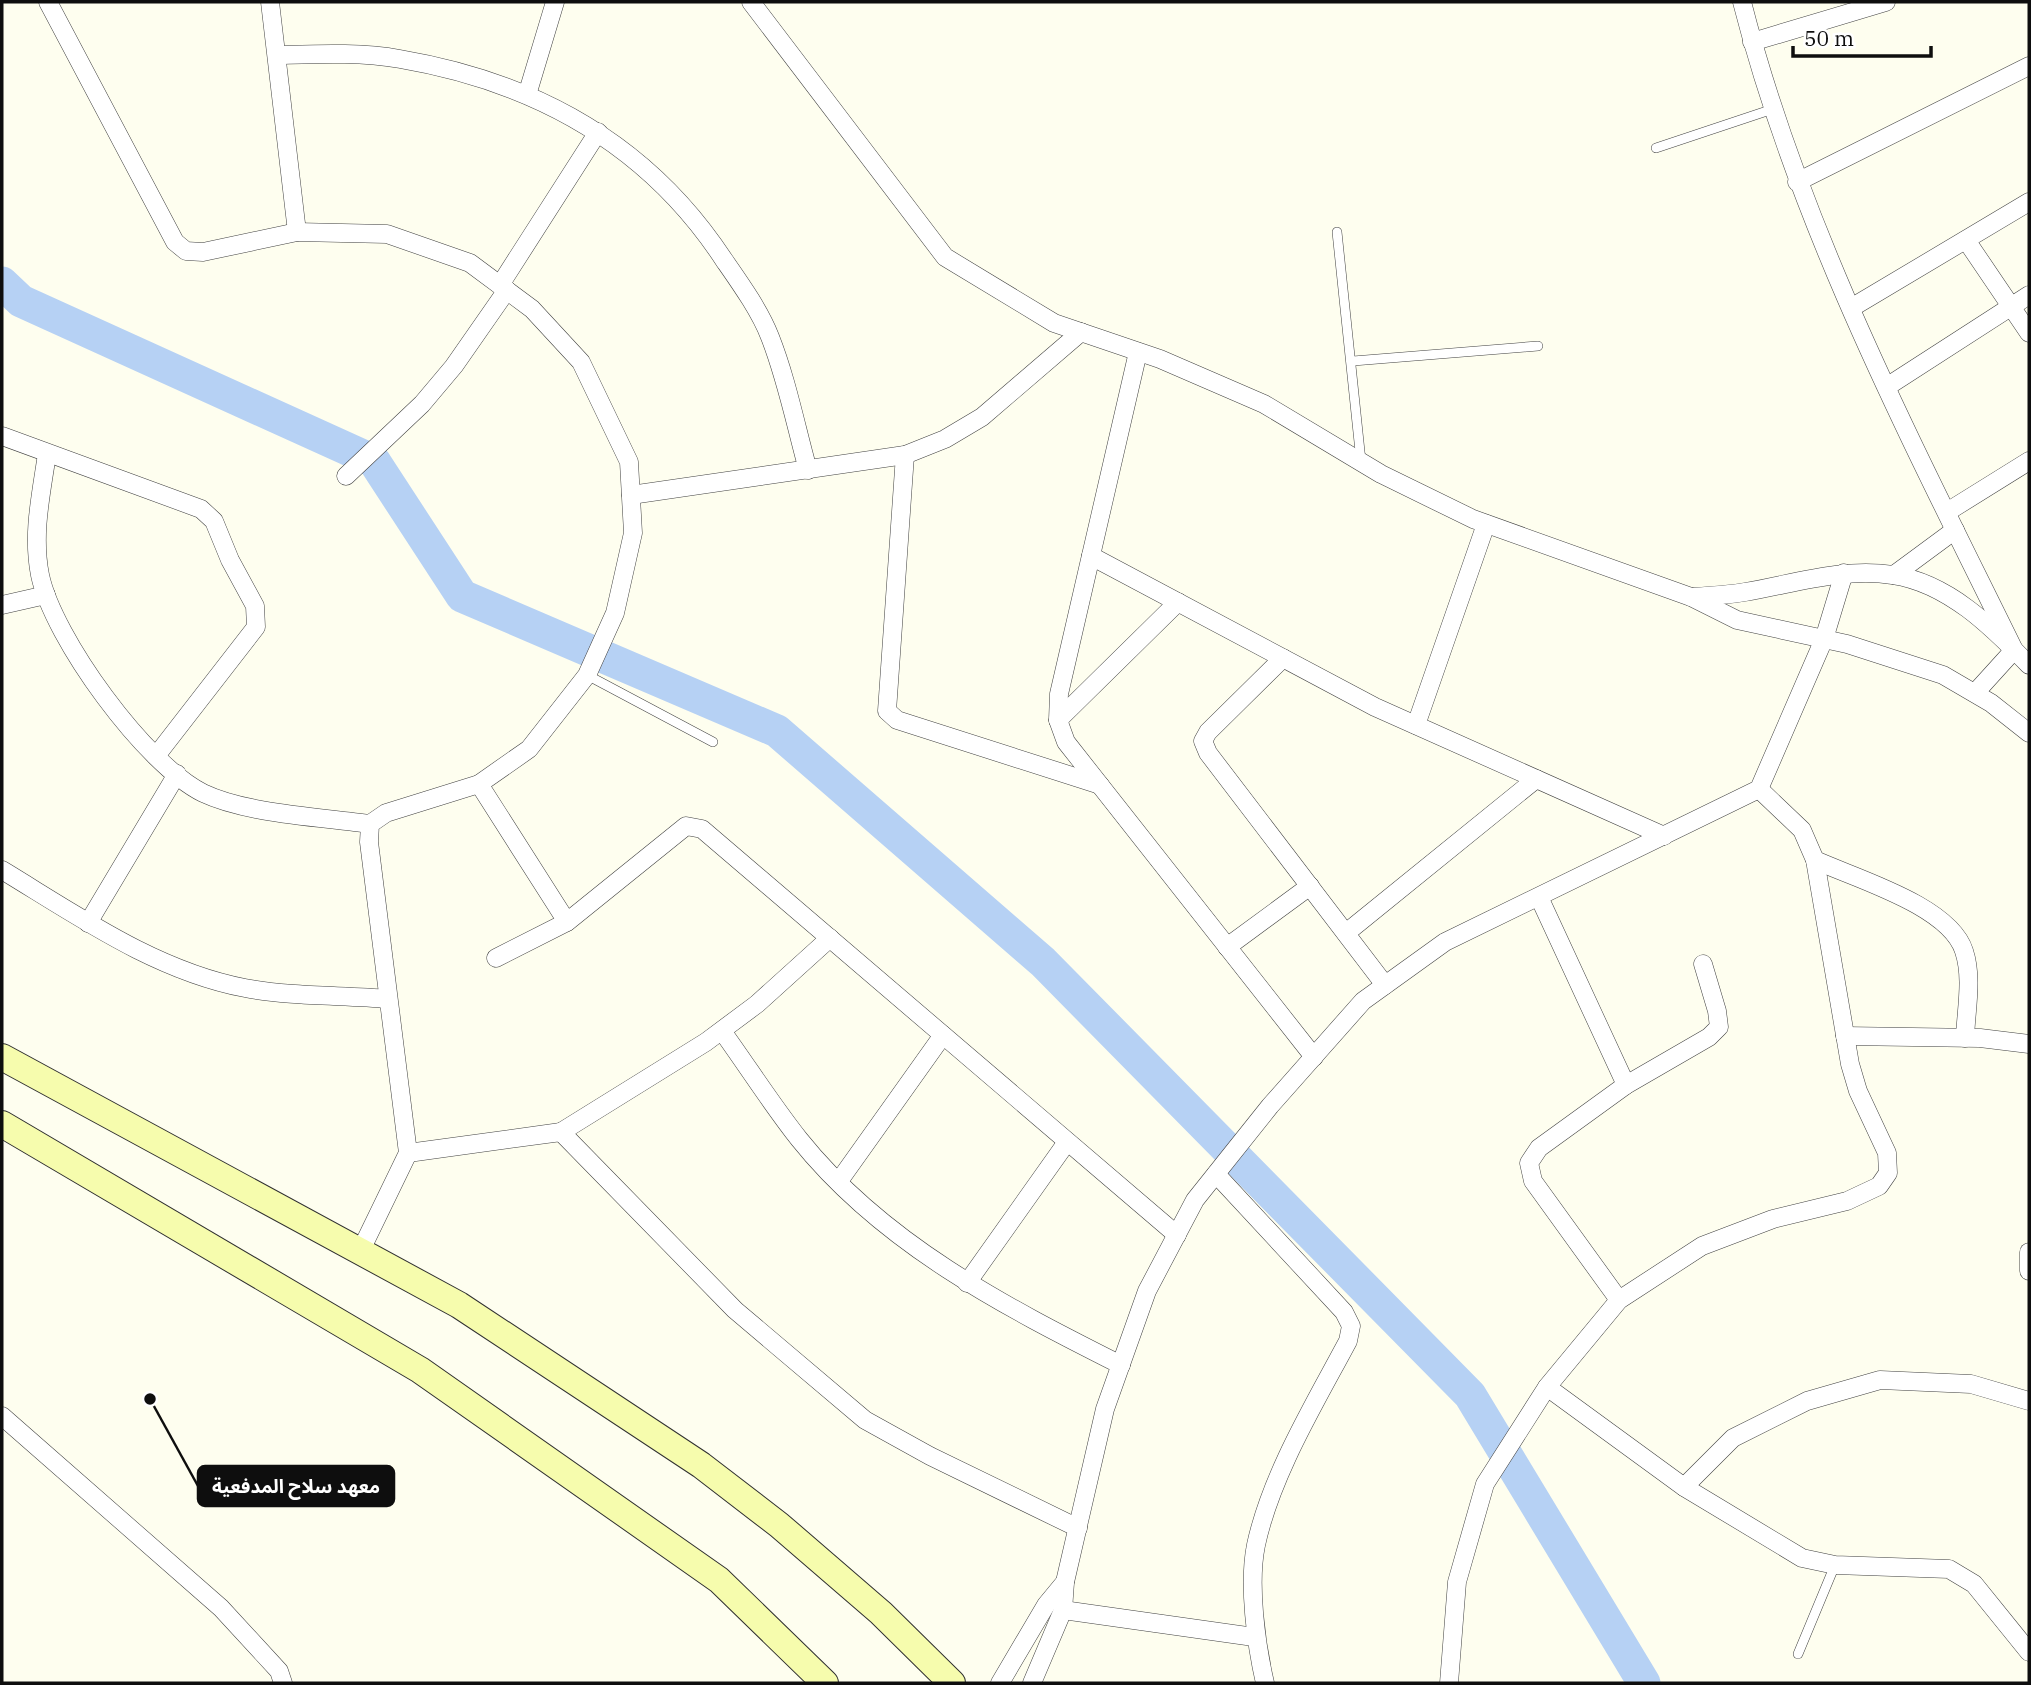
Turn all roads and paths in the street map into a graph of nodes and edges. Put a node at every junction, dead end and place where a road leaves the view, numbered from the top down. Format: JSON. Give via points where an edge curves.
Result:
{"nodes":[{"id":1,"x":48,"y":2,"type":"edge"},
{"id":2,"x":270,"y":2,"type":"edge"},
{"id":3,"x":555,"y":2,"type":"edge"},
{"id":4,"x":751,"y":2,"type":"edge"},
{"id":5,"x":1742,"y":2,"type":"edge"},
{"id":6,"x":1886,"y":2,"type":"edge"},
{"id":7,"x":1752,"y":42,"type":"junction"},
{"id":8,"x":278,"y":55,"type":"junction"},
{"id":9,"x":2029,"y":66,"type":"edge"},
{"id":10,"x":527,"y":96,"type":"junction"},
{"id":11,"x":1773,"y":109,"type":"junction"},
{"id":12,"x":598,"y":132,"type":"junction"},
{"id":13,"x":1656,"y":148,"type":"dead end"},
{"id":14,"x":1797,"y":181,"type":"junction"},
{"id":15,"x":2029,"y":202,"type":"edge"},
{"id":16,"x":297,"y":232,"type":"junction"},
{"id":17,"x":1337,"y":232,"type":"dead end"},
{"id":18,"x":1966,"y":240,"type":"junction"},
{"id":19,"x":504,"y":288,"type":"junction"},
{"id":20,"x":2029,"y":295,"type":"edge"},
{"id":21,"x":2012,"y":306,"type":"junction"},
{"id":22,"x":1852,"y":308,"type":"junction"},
{"id":23,"x":1082,"y":332,"type":"junction"},
{"id":24,"x":2029,"y":333,"type":"edge"},
{"id":25,"x":1538,"y":346,"type":"dead end"},
{"id":26,"x":1138,"y":352,"type":"junction"},
{"id":27,"x":1353,"y":361,"type":"junction"},
{"id":28,"x":1888,"y":386,"type":"junction"},
{"id":29,"x":2,"y":436,"type":"edge"},
{"id":30,"x":47,"y":454,"type":"junction"},
{"id":31,"x":905,"y":455,"type":"junction"},
{"id":32,"x":2029,"y":461,"type":"edge"},
{"id":33,"x":1361,"y":462,"type":"junction"},
{"id":34,"x":808,"y":470,"type":"junction"},
{"id":35,"x":346,"y":476,"type":"dead end"},
{"id":36,"x":631,"y":495,"type":"junction"},
{"id":37,"x":1947,"y":512,"type":"junction"},
{"id":38,"x":1486,"y":524,"type":"junction"},
{"id":39,"x":1955,"y":530,"type":"junction"},
{"id":40,"x":1091,"y":556,"type":"junction"},
{"id":41,"x":1844,"y":573,"type":"junction"},
{"id":42,"x":1894,"y":575,"type":"junction"},
{"id":43,"x":46,"y":595,"type":"junction"},
{"id":44,"x":1691,"y":597,"type":"junction"},
{"id":45,"x":1178,"y":603,"type":"junction"},
{"id":46,"x":2,"y":605,"type":"edge"},
{"id":47,"x":1824,"y":639,"type":"junction"},
{"id":48,"x":2014,"y":650,"type":"junction"},
{"id":49,"x":1283,"y":658,"type":"junction"},
{"id":50,"x":2029,"y":663,"type":"edge"},
{"id":51,"x":591,"y":667,"type":"junction"},
{"id":52,"x":1975,"y":693,"type":"junction"},
{"id":53,"x":1058,"y":720,"type":"junction"},
{"id":54,"x":1416,"y":725,"type":"junction"},
{"id":55,"x":2028,"y":730,"type":"edge"},
{"id":56,"x":713,"y":742,"type":"dead end"},
{"id":57,"x":156,"y":756,"type":"junction"},
{"id":58,"x":177,"y":774,"type":"junction"},
{"id":59,"x":1536,"y":779,"type":"junction"},
{"id":60,"x":479,"y":784,"type":"junction"},
{"id":61,"x":1100,"y":785,"type":"junction"},
{"id":62,"x":1759,"y":789,"type":"junction"},
{"id":63,"x":370,"y":824,"type":"junction"},
{"id":64,"x":1664,"y":836,"type":"junction"},
{"id":65,"x":1815,"y":860,"type":"junction"},
{"id":66,"x":2,"y":870,"type":"edge"},
{"id":67,"x":1310,"y":886,"type":"junction"},
{"id":68,"x":1539,"y":897,"type":"junction"},
{"id":69,"x":567,"y":922,"type":"junction"},
{"id":70,"x":88,"y":923,"type":"junction"},
{"id":71,"x":1346,"y":933,"type":"junction"},
{"id":72,"x":830,"y":938,"type":"junction"},
{"id":73,"x":1227,"y":947,"type":"junction"},
{"id":74,"x":496,"y":958,"type":"dead end"},
{"id":75,"x":1703,"y":964,"type":"dead end"},
{"id":76,"x":1385,"y":985,"type":"junction"},
{"id":77,"x":388,"y":999,"type":"junction"},
{"id":78,"x":722,"y":1031,"type":"junction"},
{"id":79,"x":943,"y":1035,"type":"junction"},
{"id":80,"x":1844,"y":1036,"type":"junction"},
{"id":81,"x":1965,"y":1038,"type":"junction"},
{"id":82,"x":2029,"y":1044,"type":"edge"},
{"id":83,"x":1314,"y":1057,"type":"junction"},
{"id":84,"x":2,"y":1058,"type":"edge"},
{"id":85,"x":1626,"y":1085,"type":"junction"},
{"id":86,"x":2,"y":1124,"type":"edge"},
{"id":87,"x":561,"y":1132,"type":"junction"},
{"id":88,"x":1067,"y":1142,"type":"junction"},
{"id":89,"x":408,"y":1153,"type":"junction"},
{"id":90,"x":1216,"y":1174,"type":"junction"},
{"id":91,"x":839,"y":1181,"type":"junction"},
{"id":92,"x":1177,"y":1235,"type":"junction"},
{"id":93,"x":360,"y":1252,"type":"junction"},
{"id":94,"x":2029,"y":1252,"type":"edge"},
{"id":95,"x":2029,"y":1271,"type":"edge"},
{"id":96,"x":967,"y":1283,"type":"junction"},
{"id":97,"x":1619,"y":1300,"type":"junction"},
{"id":98,"x":1121,"y":1365,"type":"junction"},
{"id":99,"x":1547,"y":1387,"type":"junction"},
{"id":100,"x":2029,"y":1401,"type":"edge"},
{"id":101,"x":2,"y":1416,"type":"edge"},
{"id":102,"x":1684,"y":1487,"type":"junction"},
{"id":103,"x":1078,"y":1528,"type":"junction"},
{"id":104,"x":1835,"y":1565,"type":"junction"},
{"id":105,"x":1065,"y":1582,"type":"junction"},
{"id":106,"x":1063,"y":1610,"type":"junction"},
{"id":107,"x":1254,"y":1637,"type":"junction"},
{"id":108,"x":2029,"y":1652,"type":"edge"},
{"id":109,"x":1798,"y":1654,"type":"dead end"},
{"id":110,"x":283,"y":1683,"type":"edge"},
{"id":111,"x":825,"y":1683,"type":"edge"},
{"id":112,"x":953,"y":1683,"type":"edge"},
{"id":113,"x":1000,"y":1683,"type":"edge"},
{"id":114,"x":1032,"y":1683,"type":"edge"},
{"id":115,"x":1265,"y":1683,"type":"edge"},
{"id":116,"x":1449,"y":1683,"type":"edge"}],
"edges":[{"from":1,"to":16,"type":"street","via":[[175,242],[187,251],[203,252]]},
{"from":2,"to":8,"type":"street"},
{"from":3,"to":10,"type":"street"},
{"from":4,"to":23,"type":"street","via":[[945,257],[1054,323]]},
{"from":5,"to":7,"type":"street"},
{"from":6,"to":7,"type":"street"},
{"from":7,"to":11,"type":"street"},
{"from":8,"to":10,"type":"street","via":[[399,58]]},
{"from":8,"to":16,"type":"street"},
{"from":9,"to":14,"type":"street"},
{"from":10,"to":12,"type":"street"},
{"from":11,"to":13,"type":"lane"},
{"from":11,"to":14,"type":"street"},
{"from":12,"to":19,"type":"street"},
{"from":12,"to":34,"type":"street","via":[[647,167],[698,221],[734,274],[770,336]]},
{"from":14,"to":22,"type":"street"},
{"from":15,"to":18,"type":"street"},
{"from":16,"to":19,"type":"street","via":[[387,234],[470,263]]},
{"from":17,"to":27,"type":"lane"},
{"from":18,"to":21,"type":"street"},
{"from":18,"to":22,"type":"street"},
{"from":19,"to":35,"type":"street","via":[[454,366],[422,404]]},
{"from":19,"to":36,"type":"street","via":[[532,309],[581,362],[629,462]]},
{"from":20,"to":21,"type":"street"},
{"from":21,"to":24,"type":"street"},
{"from":21,"to":28,"type":"street"},
{"from":22,"to":28,"type":"street"},
{"from":23,"to":26,"type":"street"},
{"from":23,"to":31,"type":"street","via":[[982,417]]},
{"from":25,"to":27,"type":"lane"},
{"from":26,"to":33,"type":"street","via":[[1264,404]]},
{"from":26,"to":40,"type":"street"},
{"from":27,"to":33,"type":"lane"},
{"from":28,"to":37,"type":"street"},
{"from":29,"to":30,"type":"street"},
{"from":30,"to":43,"type":"street","via":[[35,531]]},
{"from":30,"to":57,"type":"street","via":[[208,514],[255,606],[256,626]]},
{"from":31,"to":34,"type":"street"},
{"from":31,"to":61,"type":"street","via":[[887,711],[897,720]]},
{"from":32,"to":37,"type":"street"},
{"from":33,"to":38,"type":"street"},
{"from":34,"to":36,"type":"street"},
{"from":36,"to":51,"type":"street","via":[[633,533],[615,613]]},
{"from":37,"to":39,"type":"street"},
{"from":38,"to":44,"type":"street"},
{"from":38,"to":54,"type":"street"},
{"from":39,"to":42,"type":"street"},
{"from":39,"to":48,"type":"street"},
{"from":40,"to":45,"type":"street"},
{"from":40,"to":53,"type":"street","via":[[1059,694]]},
{"from":41,"to":42,"type":"street"},
{"from":41,"to":44,"type":"street","via":[[1742,593]]},
{"from":41,"to":47,"type":"street"},
{"from":42,"to":48,"type":"street","via":[[1940,591],[1982,618]]},
{"from":43,"to":46,"type":"street"},
{"from":43,"to":57,"type":"street","via":[[82,666]]},
{"from":44,"to":47,"type":"street","via":[[1737,620]]},
{"from":45,"to":49,"type":"street"},
{"from":45,"to":53,"type":"street"},
{"from":47,"to":52,"type":"street","via":[[1942,676]]},
{"from":47,"to":62,"type":"street"},
{"from":48,"to":50,"type":"street"},
{"from":48,"to":52,"type":"street"},
{"from":49,"to":54,"type":"street"},
{"from":49,"to":67,"type":"street","via":[[1203,741]]},
{"from":51,"to":56,"type":"lane"},
{"from":51,"to":60,"type":"street","via":[[529,749]]},
{"from":52,"to":55,"type":"street"},
{"from":53,"to":61,"type":"street","via":[[1066,742]]},
{"from":54,"to":59,"type":"street"},
{"from":57,"to":58,"type":"street"},
{"from":58,"to":63,"type":"street","via":[[203,793],[257,809]]},
{"from":58,"to":70,"type":"street"},
{"from":59,"to":64,"type":"street"},
{"from":59,"to":71,"type":"street"},
{"from":60,"to":63,"type":"street","via":[[386,813]]},
{"from":60,"to":69,"type":"street"},
{"from":61,"to":73,"type":"street"},
{"from":62,"to":64,"type":"street"},
{"from":62,"to":65,"type":"street","via":[[1802,830]]},
{"from":63,"to":77,"type":"street"},
{"from":64,"to":68,"type":"street"},
{"from":65,"to":80,"type":"street"},
{"from":65,"to":81,"type":"street","via":[[1930,912],[1948,925],[1964,949],[1968,970]]},
{"from":66,"to":70,"type":"street"},
{"from":67,"to":71,"type":"street"},
{"from":67,"to":73,"type":"street"},
{"from":68,"to":76,"type":"street","via":[[1445,942]]},
{"from":68,"to":85,"type":"street"},
{"from":69,"to":72,"type":"street","via":[[686,826],[702,829]]},
{"from":69,"to":74,"type":"street"},
{"from":70,"to":77,"type":"street","via":[[202,978],[247,989]]},
{"from":71,"to":76,"type":"street"},
{"from":72,"to":78,"type":"street"},
{"from":72,"to":79,"type":"street"},
{"from":73,"to":83,"type":"street"},
{"from":75,"to":85,"type":"street","via":[[1718,1027],[1709,1037]]},
{"from":76,"to":83,"type":"street","via":[[1363,1001]]},
{"from":77,"to":89,"type":"street"},
{"from":78,"to":87,"type":"street"},
{"from":78,"to":91,"type":"street","via":[[800,1140]]},
{"from":79,"to":88,"type":"street"},
{"from":79,"to":91,"type":"street"},
{"from":80,"to":81,"type":"street"},
{"from":80,"to":97,"type":"street","via":[[1858,1091],[1887,1153],[1888,1173],[1879,1186],[1847,1201],[1773,1219],[1702,1246]]},
{"from":81,"to":82,"type":"street"},
{"from":83,"to":90,"type":"street"},
{"from":84,"to":93,"type":"street"},
{"from":85,"to":97,"type":"street","via":[[1539,1148],[1529,1163],[1533,1181]]},
{"from":86,"to":111,"type":"street","via":[[420,1370],[719,1580]]},
{"from":87,"to":89,"type":"street"},
{"from":87,"to":103,"type":"street","via":[[735,1310],[865,1420],[930,1457]]},
{"from":88,"to":92,"type":"street"},
{"from":88,"to":96,"type":"street"},
{"from":89,"to":93,"type":"street"},
{"from":90,"to":92,"type":"street","via":[[1195,1200]]},
{"from":90,"to":107,"type":"street","via":[[1344,1312],[1351,1326],[1348,1341],[1288,1453],[1256,1546]]},
{"from":91,"to":96,"type":"street"},
{"from":92,"to":98,"type":"street","via":[[1147,1291]]},
{"from":93,"to":112,"type":"street","via":[[459,1305],[701,1465],[881,1613]]},
{"from":94,"to":95,"type":"street"},
{"from":96,"to":98,"type":"street"},
{"from":97,"to":99,"type":"street"},
{"from":98,"to":103,"type":"street","via":[[1105,1409]]},
{"from":99,"to":102,"type":"street"},
{"from":99,"to":116,"type":"street","via":[[1485,1484],[1457,1582]]},
{"from":100,"to":102,"type":"street","via":[[1971,1384],[1880,1380],[1807,1401],[1733,1438]]},
{"from":101,"to":110,"type":"street","via":[[221,1608],[279,1671]]},
{"from":102,"to":104,"type":"street","via":[[1802,1558]]},
{"from":103,"to":105,"type":"street"},
{"from":104,"to":108,"type":"street","via":[[1949,1569],[1974,1584]]},
{"from":104,"to":109,"type":"lane"},
{"from":105,"to":106,"type":"street"},
{"from":105,"to":113,"type":"street","via":[[1046,1605]]},
{"from":106,"to":107,"type":"street"},
{"from":106,"to":114,"type":"street"},
{"from":107,"to":115,"type":"street"}]}
